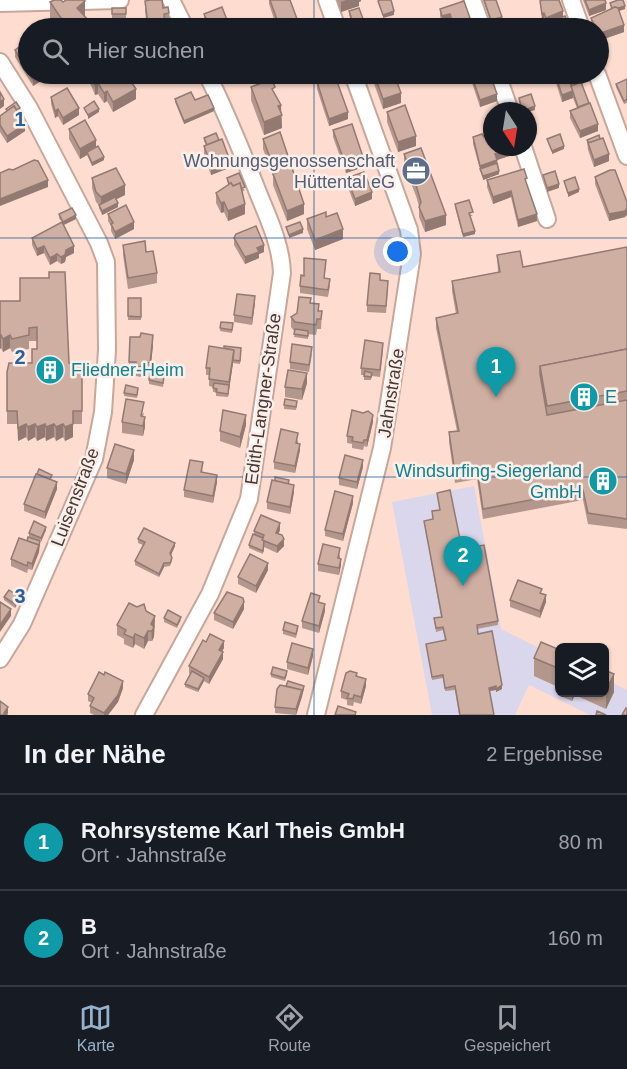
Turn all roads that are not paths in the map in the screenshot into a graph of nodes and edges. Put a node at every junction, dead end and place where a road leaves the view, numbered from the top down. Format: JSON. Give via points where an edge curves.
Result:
{"nodes":[{"id":1,"x":120,"y":0,"type":"edge"},
{"id":2,"x":171,"y":0,"type":"edge"},
{"id":3,"x":327,"y":0,"type":"edge"},
{"id":4,"x":472,"y":0,"type":"edge"},
{"id":5,"x":571,"y":0,"type":"edge"},
{"id":6,"x":0,"y":3,"type":"edge"},
{"id":7,"x":180,"y":18,"type":"edge"},
{"id":8,"x":333,"y":18,"type":"edge"},
{"id":9,"x":478,"y":18,"type":"edge"},
{"id":10,"x":577,"y":18,"type":"edge"},
{"id":11,"x":0,"y":62,"type":"edge"},
{"id":12,"x":212,"y":84,"type":"edge"},
{"id":13,"x":357,"y":84,"type":"edge"},
{"id":14,"x":501,"y":84,"type":"edge"},
{"id":15,"x":601,"y":84,"type":"edge"},
{"id":16,"x":507,"y":102,"type":"edge"},
{"id":17,"x":526,"y":156,"type":"edge"},
{"id":18,"x":627,"y":156,"type":"edge"},
{"id":19,"x":547,"y":219,"type":"dead end"},
{"id":20,"x":0,"y":659,"type":"edge"},
{"id":21,"x":144,"y":715,"type":"edge"},
{"id":22,"x":316,"y":715,"type":"edge"}],
"edges":[{"from":1,"to":6,"type":"street"},
{"from":2,"to":7,"type":"street"},
{"from":3,"to":8,"type":"street"},
{"from":4,"to":9,"type":"street"},
{"from":5,"to":10,"type":"street"},
{"from":11,"to":20,"type":"street","name":"Luisenstraße","via":[[29,108],[99,243],[106,262],[108,300],[103,412],[94,459],[22,624]]},
{"from":12,"to":21,"type":"street","name":"Edith-Langner-Straße","via":[[271,225],[282,255],[282,273],[249,499],[210,594]]},
{"from":13,"to":22,"type":"street","name":"Jahnstraße","via":[[409,230],[412,254],[382,448]]},
{"from":14,"to":16,"type":"street"},
{"from":15,"to":18,"type":"street"},
{"from":17,"to":19,"type":"street"}]}
